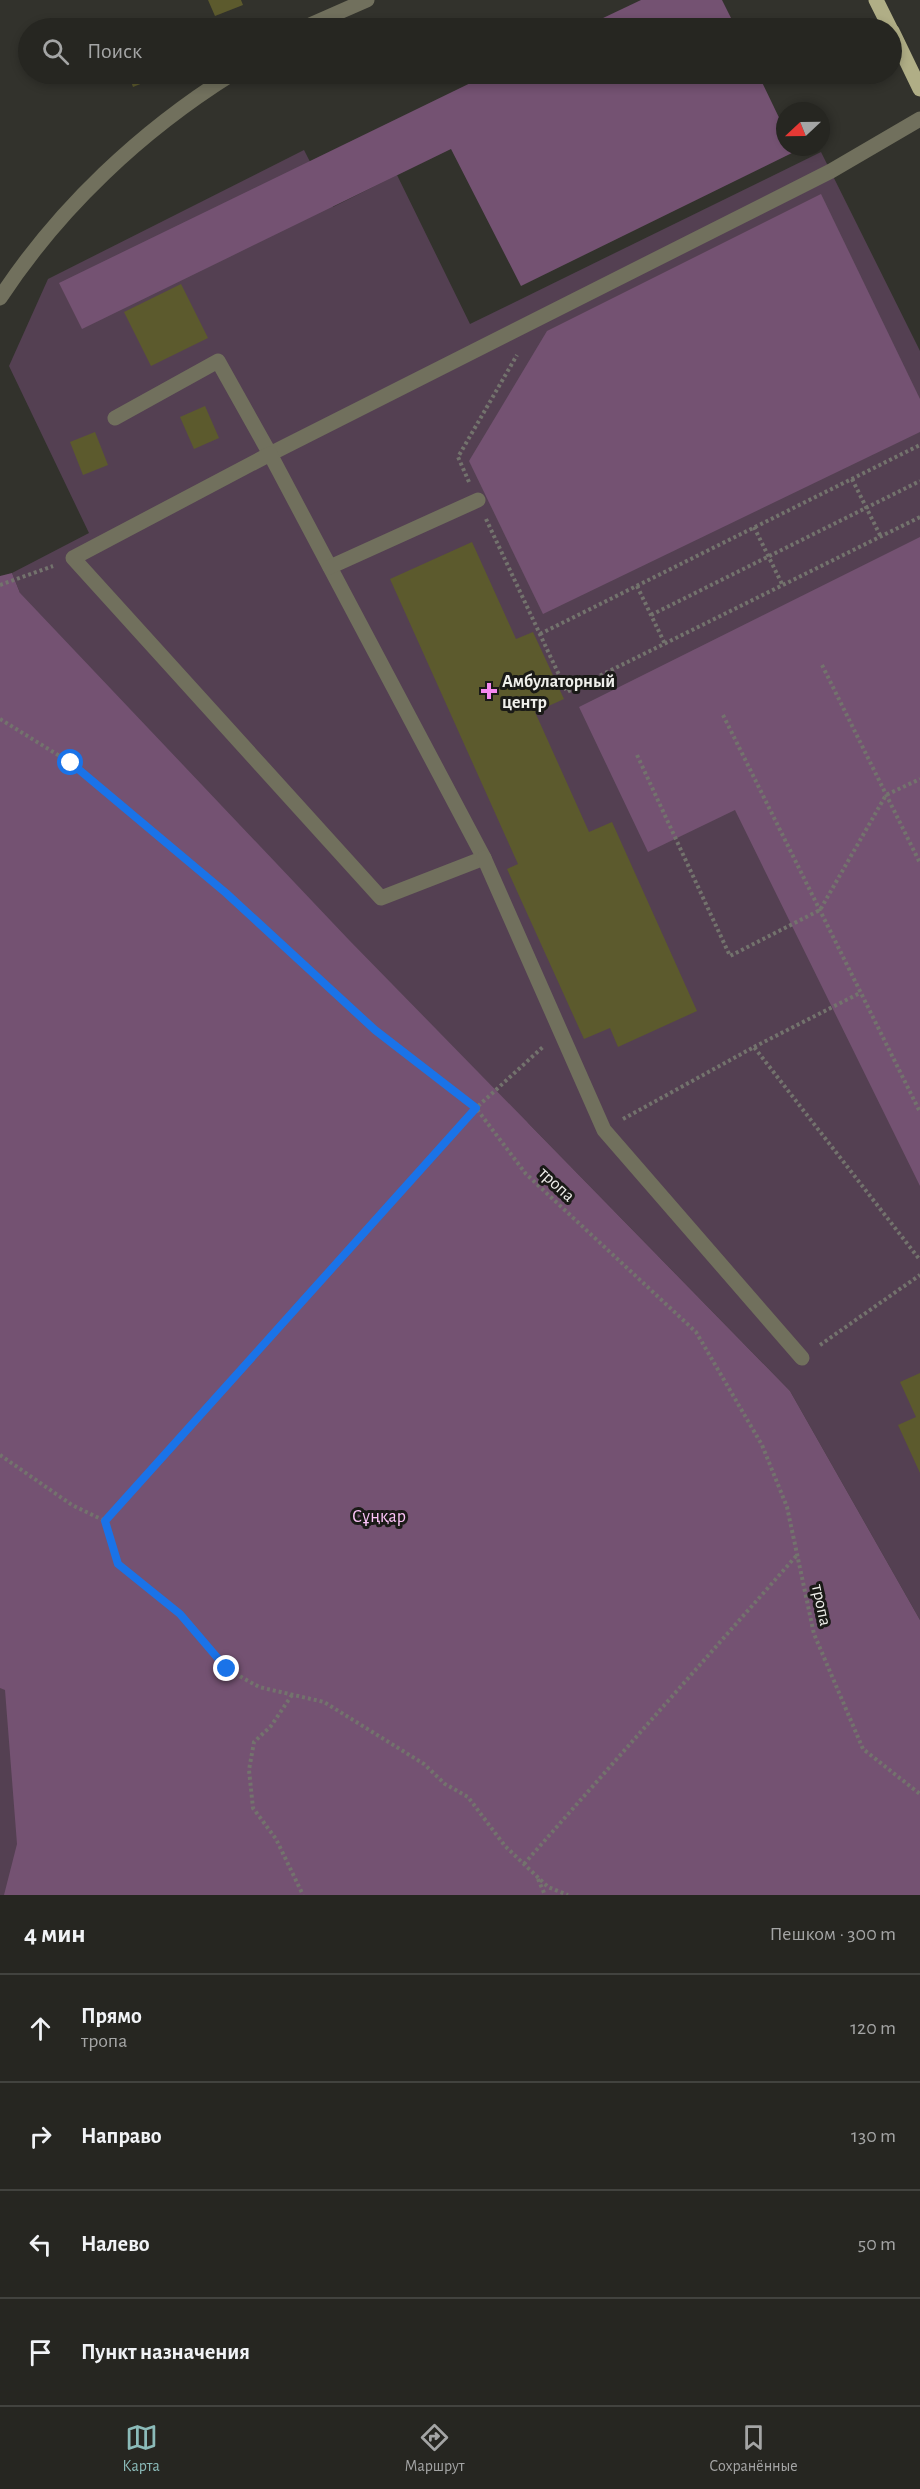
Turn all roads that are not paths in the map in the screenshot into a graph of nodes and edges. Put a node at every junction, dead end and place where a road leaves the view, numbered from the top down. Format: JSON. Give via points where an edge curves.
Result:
{"nodes":[{"id":1,"x":367,"y":0,"type":"edge"},
{"id":2,"x":876,"y":0,"type":"edge"},
{"id":3,"x":326,"y":18,"type":"edge"},
{"id":4,"x":885,"y":18,"type":"edge"},
{"id":5,"x":902,"y":52,"type":"edge"},
{"id":6,"x":216,"y":84,"type":"edge"},
{"id":7,"x":920,"y":89,"type":"edge"},
{"id":8,"x":920,"y":119,"type":"edge"},
{"id":9,"x":0,"y":298,"type":"edge"},
{"id":10,"x":115,"y":418,"type":"dead end"},
{"id":11,"x":270,"y":454,"type":"junction"},
{"id":12,"x":478,"y":501,"type":"road end"},
{"id":13,"x":330,"y":567,"type":"junction"},
{"id":14,"x":484,"y":858,"type":"junction"},
{"id":15,"x":802,"y":1358,"type":"road end"}],
"edges":[{"from":1,"to":3,"type":"street"},
{"from":2,"to":4,"type":"main road"},
{"from":5,"to":7,"type":"main road"},
{"from":6,"to":9,"type":"street","via":[[115,161],[21,267]]},
{"from":8,"to":11,"type":"street","via":[[831,171]]},
{"from":10,"to":11,"type":"street","via":[[218,361]]},
{"from":11,"to":13,"type":"street"},
{"from":11,"to":14,"type":"street","via":[[73,558],[381,898]]},
{"from":12,"to":13,"type":"street"},
{"from":13,"to":14,"type":"street"},
{"from":14,"to":15,"type":"street","via":[[604,1130]]}]}
